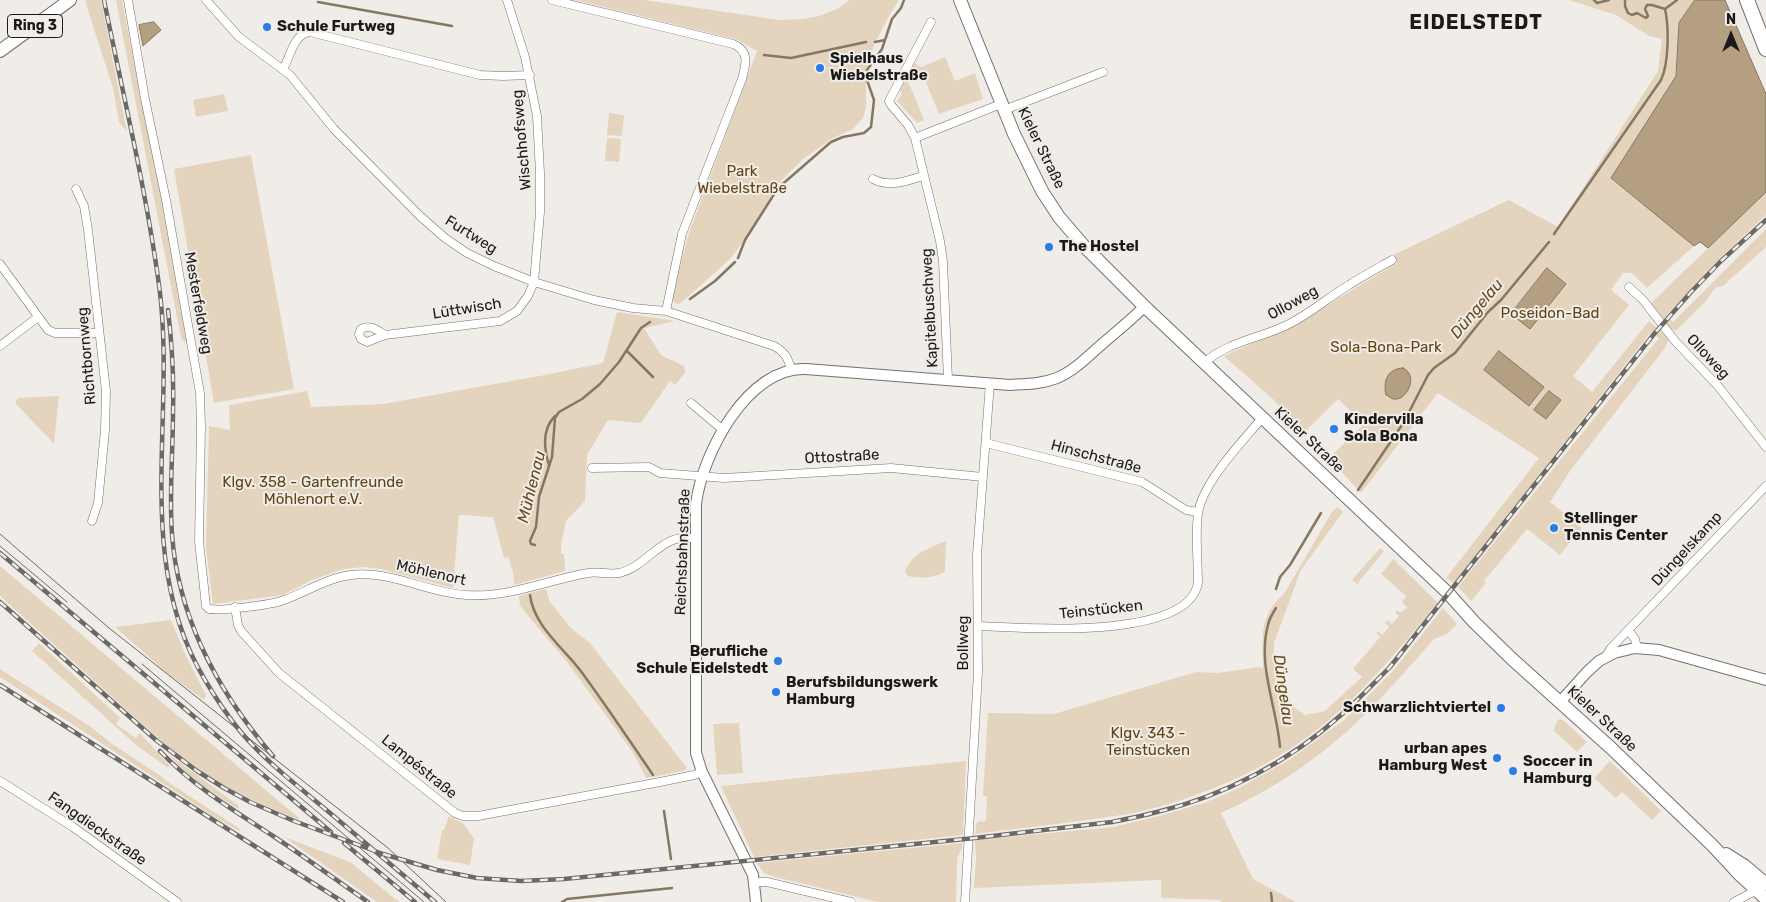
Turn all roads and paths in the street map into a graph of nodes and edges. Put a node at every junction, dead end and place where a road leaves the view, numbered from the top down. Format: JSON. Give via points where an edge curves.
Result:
{"nodes":[{"id":1,"x":70,"y":0,"type":"edge"},
{"id":2,"x":128,"y":0,"type":"edge"},
{"id":3,"x":206,"y":0,"type":"edge"},
{"id":4,"x":507,"y":0,"type":"edge"},
{"id":5,"x":552,"y":0,"type":"edge"},
{"id":6,"x":960,"y":0,"type":"edge"},
{"id":7,"x":1746,"y":0,"type":"edge"},
{"id":8,"x":931,"y":22,"type":"dead end"},
{"id":9,"x":1766,"y":50,"type":"edge"},
{"id":10,"x":0,"y":51,"type":"edge"},
{"id":11,"x":283,"y":69,"type":"junction"},
{"id":12,"x":1103,"y":72,"type":"dead end"},
{"id":13,"x":530,"y":75,"type":"junction"},
{"id":14,"x":1003,"y":107,"type":"junction"},
{"id":15,"x":915,"y":138,"type":"junction"},
{"id":16,"x":923,"y":176,"type":"junction"},
{"id":17,"x":873,"y":179,"type":"dead end"},
{"id":18,"x":76,"y":189,"type":"dead end"},
{"id":19,"x":1392,"y":260,"type":"dead end"},
{"id":20,"x":0,"y":264,"type":"edge"},
{"id":21,"x":534,"y":282,"type":"junction"},
{"id":22,"x":1629,"y":286,"type":"dead end"},
{"id":23,"x":1145,"y":306,"type":"junction"},
{"id":24,"x":666,"y":311,"type":"junction"},
{"id":25,"x":38,"y":317,"type":"junction"},
{"id":26,"x":99,"y":333,"type":"junction"},
{"id":27,"x":385,"y":335,"type":"dead end"},
{"id":28,"x":0,"y":346,"type":"edge"},
{"id":29,"x":1204,"y":363,"type":"junction"},
{"id":30,"x":791,"y":369,"type":"junction"},
{"id":31,"x":948,"y":380,"type":"junction"},
{"id":32,"x":990,"y":383,"type":"junction"},
{"id":33,"x":691,"y":403,"type":"dead end"},
{"id":34,"x":1262,"y":418,"type":"junction"},
{"id":35,"x":723,"y":430,"type":"junction"},
{"id":36,"x":986,"y":443,"type":"junction"},
{"id":37,"x":1766,"y":447,"type":"edge"},
{"id":38,"x":592,"y":468,"type":"dead end"},
{"id":39,"x":701,"y":476,"type":"junction"},
{"id":40,"x":983,"y":477,"type":"junction"},
{"id":41,"x":1766,"y":486,"type":"edge"},
{"id":42,"x":1198,"y":512,"type":"junction"},
{"id":43,"x":92,"y":521,"type":"dead end"},
{"id":44,"x":696,"y":538,"type":"junction"},
{"id":45,"x":235,"y":607,"type":"junction"},
{"id":46,"x":212,"y":609,"type":"joint"},
{"id":47,"x":979,"y":626,"type":"junction"},
{"id":48,"x":1628,"y":631,"type":"junction"},
{"id":49,"x":1637,"y":648,"type":"junction"},
{"id":50,"x":1604,"y":658,"type":"junction"},
{"id":51,"x":1766,"y":680,"type":"edge"},
{"id":52,"x":1560,"y":702,"type":"junction"},
{"id":53,"x":702,"y":772,"type":"junction"},
{"id":54,"x":0,"y":781,"type":"edge"},
{"id":55,"x":755,"y":882,"type":"junction"},
{"id":56,"x":1764,"y":894,"type":"edge"},
{"id":57,"x":177,"y":902,"type":"edge"},
{"id":58,"x":756,"y":902,"type":"edge"},
{"id":59,"x":851,"y":902,"type":"edge"},
{"id":60,"x":965,"y":902,"type":"edge"},
{"id":61,"x":1734,"y":902,"type":"edge"}],
"edges":[{"from":1,"to":10,"type":"main road","number":"Ring 3"},
{"from":2,"to":46,"type":"street","name":"Mesterfeldweg","via":[[200,393],[199,541],[206,606]]},
{"from":3,"to":11,"type":"street","name":"Furtweg","via":[[239,37]]},
{"from":4,"to":13,"type":"street","name":"Wischhofsweg"},
{"from":5,"to":24,"type":"street","via":[[733,44],[744,52],[746,63],[742,79],[682,234]]},
{"from":6,"to":14,"type":"main road","name":"Kieler Straße"},
{"from":7,"to":9,"type":"highway"},
{"from":8,"to":15,"type":"street","name":"Kapitelbuschweg","via":[[889,100]]},
{"from":11,"to":13,"type":"street","via":[[298,38],[310,32],[480,74]]},
{"from":11,"to":21,"type":"street","name":"Furtweg","via":[[334,129],[438,232],[482,261]]},
{"from":12,"to":14,"type":"street"},
{"from":13,"to":21,"type":"street","name":"Wischhofsweg","via":[[537,116],[540,173]]},
{"from":14,"to":15,"type":"street"},
{"from":14,"to":23,"type":"main road","name":"Kieler Straße","via":[[1042,191],[1059,217]]},
{"from":15,"to":16,"type":"street","name":"Kapitelbuschweg"},
{"from":16,"to":17,"type":"street","via":[[892,184],[882,184]]},
{"from":16,"to":31,"type":"street","name":"Kapitelbuschweg","via":[[942,251]]},
{"from":18,"to":26,"type":"street","name":"Richtbornweg","via":[[84,206],[88,230]]},
{"from":19,"to":29,"type":"street","name":"Olloweg","via":[[1348,285],[1311,312],[1221,351]]},
{"from":20,"to":25,"type":"street"},
{"from":21,"to":24,"type":"street","name":"Furtweg","via":[[594,300]]},
{"from":21,"to":27,"type":"street","name":"Lüttwisch","via":[[518,311],[500,321]]},
{"from":22,"to":37,"type":"street","name":"Olloweg","via":[[1718,386]]},
{"from":23,"to":29,"type":"main road","name":"Kieler Straße"},
{"from":23,"to":32,"type":"street","name":"Reichsbahnstraße","via":[[1076,367],[1058,377],[1036,383]]},
{"from":24,"to":30,"type":"street","name":"Furtweg","via":[[774,346],[787,356]]},
{"from":25,"to":26,"type":"street","via":[[48,330],[55,333]]},
{"from":25,"to":28,"type":"street"},
{"from":26,"to":43,"type":"street","name":"Richtbornweg","via":[[106,392],[105,430],[98,503]]},
{"from":29,"to":34,"type":"main road","name":"Kieler Straße"},
{"from":30,"to":31,"type":"street","name":"Reichsbahnstraße"},
{"from":30,"to":35,"type":"street","name":"Reichsbahnstraße","via":[[758,386]]},
{"from":31,"to":32,"type":"street","name":"Reichsbahnstraße"},
{"from":32,"to":36,"type":"street","name":"Bollweg"},
{"from":33,"to":35,"type":"street"},
{"from":34,"to":42,"type":"street","via":[[1210,484]]},
{"from":34,"to":52,"type":"main road","name":"Kieler Straße"},
{"from":35,"to":39,"type":"street","name":"Reichsbahnstraße"},
{"from":36,"to":40,"type":"street","name":"Bollweg"},
{"from":36,"to":42,"type":"street","name":"Hinschstraße","via":[[1142,482],[1186,510]]},
{"from":38,"to":39,"type":"street","name":"Ottostraße","via":[[649,467],[660,473]]},
{"from":39,"to":40,"type":"street","name":"Ottostraße","via":[[724,478],[891,468]]},
{"from":39,"to":44,"type":"street","name":"Reichsbahnstraße","via":[[696,504]]},
{"from":40,"to":47,"type":"street","name":"Bollweg","via":[[977,555]]},
{"from":41,"to":48,"type":"street","name":"Düngelskamp"},
{"from":42,"to":47,"type":"street","name":"Teinstücken","via":[[1197,591],[1191,599],[1163,616],[1088,628]]},
{"from":44,"to":45,"type":"street","name":"Möhlenort","via":[[673,540],[624,572],[588,573],[506,593],[457,595],[364,574],[328,580],[274,603]]},
{"from":44,"to":53,"type":"street","name":"Reichsbahnstraße","via":[[696,753]]},
{"from":45,"to":46,"type":"street","name":"Möhlenort"},
{"from":45,"to":53,"type":"street","name":"Lampéstraße","via":[[241,631],[269,663],[455,813],[463,816],[478,816]]},
{"from":47,"to":60,"type":"street","name":"Bollweg"},
{"from":48,"to":49,"type":"street"},
{"from":48,"to":50,"type":"street","name":"Düngelskamp"},
{"from":49,"to":50,"type":"street"},
{"from":49,"to":51,"type":"street","via":[[1659,650]]},
{"from":50,"to":52,"type":"street"},
{"from":52,"to":56,"type":"main road","name":"Kieler Straße","via":[[1738,873]]},
{"from":53,"to":55,"type":"street","name":"Reichsbahnstraße"},
{"from":54,"to":57,"type":"street","name":"Fangdieckstraße","via":[[73,827]]},
{"from":55,"to":58,"type":"street","name":"Reichsbahnstraße"},
{"from":55,"to":59,"type":"street"},
{"from":56,"to":61,"type":"street"}]}
